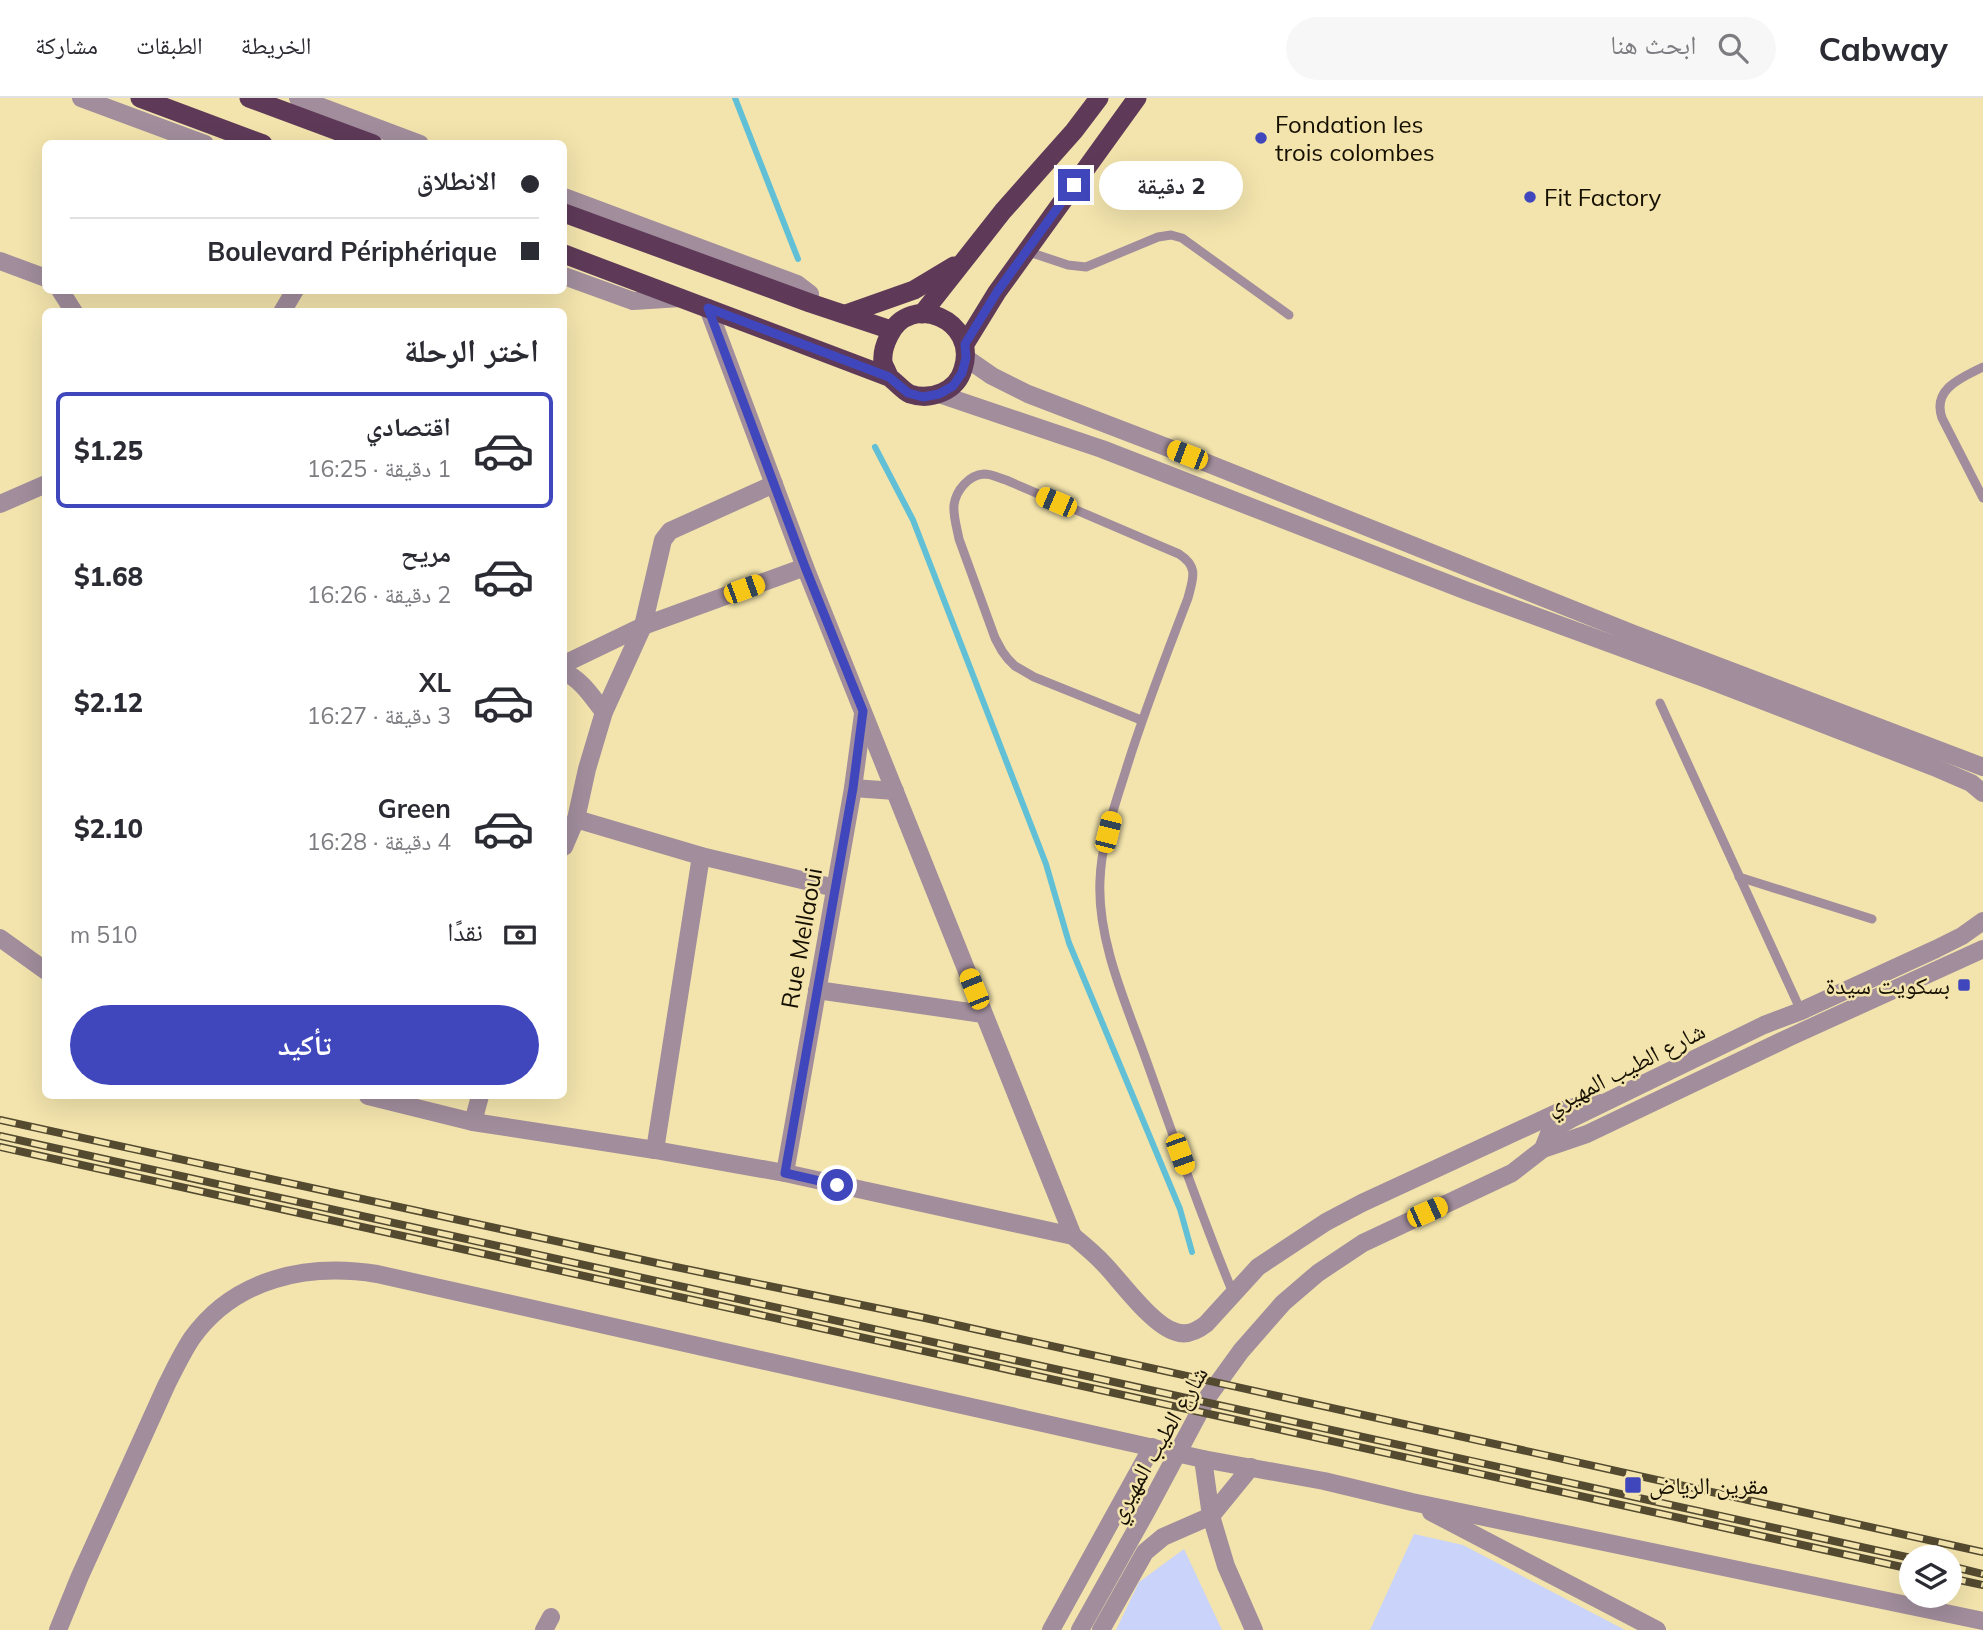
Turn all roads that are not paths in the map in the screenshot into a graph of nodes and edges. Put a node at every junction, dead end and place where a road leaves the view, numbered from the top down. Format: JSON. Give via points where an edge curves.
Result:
{"nodes":[{"id":1,"x":81,"y":98,"type":"edge"},
{"id":2,"x":140,"y":98,"type":"edge"},
{"id":3,"x":249,"y":98,"type":"edge"},
{"id":4,"x":298,"y":98,"type":"edge"},
{"id":5,"x":1099,"y":98,"type":"edge"},
{"id":6,"x":1137,"y":98,"type":"edge"},
{"id":7,"x":194,"y":140,"type":"edge"},
{"id":8,"x":252,"y":140,"type":"edge"},
{"id":9,"x":362,"y":140,"type":"edge"},
{"id":10,"x":409,"y":140,"type":"edge"},
{"id":11,"x":567,"y":198,"type":"edge"},
{"id":12,"x":567,"y":214,"type":"edge"},
{"id":13,"x":1026,"y":251,"type":"junction"},
{"id":14,"x":567,"y":255,"type":"edge"},
{"id":15,"x":966,"y":258,"type":"junction"},
{"id":16,"x":0,"y":261,"type":"edge"},
{"id":17,"x":42,"y":277,"type":"edge"},
{"id":18,"x":567,"y":277,"type":"edge"},
{"id":19,"x":681,"y":298,"type":"junction"},
{"id":20,"x":810,"y":303,"type":"junction"},
{"id":21,"x":708,"y":308,"type":"junction"},
{"id":22,"x":846,"y":314,"type":"junction"},
{"id":23,"x":922,"y":314,"type":"junction"},
{"id":24,"x":1289,"y":315,"type":"dead end"},
{"id":25,"x":891,"y":330,"type":"junction"},
{"id":26,"x":966,"y":351,"type":"junction"},
{"id":27,"x":1983,"y":367,"type":"edge"},
{"id":28,"x":889,"y":377,"type":"junction"},
{"id":29,"x":939,"y":394,"type":"junction"},
{"id":30,"x":774,"y":484,"type":"junction"},
{"id":31,"x":42,"y":486,"type":"edge"},
{"id":32,"x":1983,"y":498,"type":"edge"},
{"id":33,"x":0,"y":504,"type":"edge"},
{"id":34,"x":805,"y":567,"type":"junction"},
{"id":35,"x":643,"y":626,"type":"junction"},
{"id":36,"x":567,"y":663,"type":"edge"},
{"id":37,"x":567,"y":673,"type":"edge"},
{"id":38,"x":1660,"y":704,"type":"dead end"},
{"id":39,"x":863,"y":711,"type":"junction"},
{"id":40,"x":604,"y":712,"type":"junction"},
{"id":41,"x":1141,"y":720,"type":"junction"},
{"id":42,"x":1983,"y":767,"type":"edge"},
{"id":43,"x":853,"y":788,"type":"junction"},
{"id":44,"x":895,"y":791,"type":"junction"},
{"id":45,"x":1983,"y":793,"type":"edge"},
{"id":46,"x":576,"y":818,"type":"junction"},
{"id":47,"x":567,"y":840,"type":"edge"},
{"id":48,"x":701,"y":856,"type":"junction"},
{"id":49,"x":1739,"y":877,"type":"junction"},
{"id":50,"x":835,"y":888,"type":"junction"},
{"id":51,"x":1872,"y":919,"type":"dead end"},
{"id":52,"x":1983,"y":920,"type":"edge"},
{"id":53,"x":0,"y":937,"type":"edge"},
{"id":54,"x":1983,"y":949,"type":"edge"},
{"id":55,"x":42,"y":968,"type":"edge"},
{"id":56,"x":817,"y":990,"type":"junction"},
{"id":57,"x":1801,"y":1010,"type":"junction"},
{"id":58,"x":984,"y":1014,"type":"junction"},
{"id":59,"x":380,"y":1099,"type":"edge"},
{"id":60,"x":479,"y":1099,"type":"edge"},
{"id":61,"x":1604,"y":1103,"type":"junction"},
{"id":62,"x":473,"y":1122,"type":"junction"},
{"id":63,"x":1543,"y":1149,"type":"junction"},
{"id":64,"x":654,"y":1150,"type":"junction"},
{"id":65,"x":785,"y":1173,"type":"junction"},
{"id":66,"x":1073,"y":1236,"type":"junction"},
{"id":67,"x":1233,"y":1294,"type":"junction"},
{"id":68,"x":1152,"y":1447,"type":"junction"},
{"id":69,"x":1203,"y":1458,"type":"junction"},
{"id":70,"x":1251,"y":1467,"type":"junction"},
{"id":71,"x":1412,"y":1502,"type":"junction"},
{"id":72,"x":1210,"y":1516,"type":"junction"},
{"id":73,"x":1983,"y":1621,"type":"edge"},
{"id":74,"x":58,"y":1630,"type":"edge"},
{"id":75,"x":1051,"y":1630,"type":"edge"},
{"id":76,"x":1080,"y":1630,"type":"edge"},
{"id":77,"x":1101,"y":1630,"type":"edge"},
{"id":78,"x":1254,"y":1630,"type":"edge"},
{"id":79,"x":1657,"y":1630,"type":"edge"}],
"edges":[{"from":1,"to":7,"type":"street"},
{"from":2,"to":8,"type":"highway"},
{"from":3,"to":9,"type":"highway"},
{"from":4,"to":10,"type":"street"},
{"from":5,"to":15,"type":"highway"},
{"from":6,"to":13,"type":"highway"},
{"from":11,"to":20,"type":"street","via":[[797,284],[810,294]]},
{"from":12,"to":20,"type":"highway"},
{"from":13,"to":24,"type":"lane","via":[[1086,267],[1171,235],[1182,238]]},
{"from":13,"to":26,"type":"highway","via":[[997,292]]},
{"from":14,"to":19,"type":"highway"},
{"from":15,"to":22,"type":"highway","via":[[914,290]]},
{"from":15,"to":23,"type":"highway"},
{"from":16,"to":17,"type":"street"},
{"from":18,"to":19,"type":"street","via":[[634,301]]},
{"from":19,"to":21,"type":"highway"},
{"from":20,"to":22,"type":"highway"},
{"from":21,"to":28,"type":"highway"},
{"from":21,"to":30,"type":"street"},
{"from":22,"to":25,"type":"highway"},
{"from":23,"to":25,"type":"highway","via":[[900,321]]},
{"from":23,"to":26,"type":"highway","via":[[949,321]]},
{"from":25,"to":28,"type":"highway","via":[[883,361]]},
{"from":26,"to":29,"type":"highway","via":[[962,373],[953,386]]},
{"from":26,"to":42,"type":"street","via":[[992,376],[1019,391]]},
{"from":27,"to":32,"type":"lane","via":[[1948,387],[1941,396],[1940,410]]},
{"from":28,"to":29,"type":"highway","via":[[908,393],[923,397]]},
{"from":29,"to":45,"type":"street","via":[[1102,449],[1716,683],[1934,767]]},
{"from":30,"to":34,"type":"street"},
{"from":30,"to":35,"type":"street","via":[[670,531],[658,554]]},
{"from":31,"to":33,"type":"street"},
{"from":34,"to":35,"type":"street"},
{"from":34,"to":39,"type":"street"},
{"from":35,"to":36,"type":"street"},
{"from":35,"to":40,"type":"street"},
{"from":37,"to":40,"type":"street"},
{"from":38,"to":49,"type":"lane"},
{"from":39,"to":43,"type":"street","name":"Rue Mellaoui"},
{"from":39,"to":44,"type":"street"},
{"from":40,"to":46,"type":"street"},
{"from":41,"to":41,"type":"lane","via":[[1188,598],[1191,564],[1178,554],[993,475],[977,475],[967,481],[956,497],[955,520],[1002,651],[1034,677]]},
{"from":41,"to":67,"type":"lane","via":[[1102,860],[1103,922],[1118,981]]},
{"from":43,"to":44,"type":"street"},
{"from":43,"to":50,"type":"street","name":"Rue Mellaoui"},
{"from":44,"to":58,"type":"street"},
{"from":46,"to":47,"type":"street"},
{"from":46,"to":48,"type":"street"},
{"from":48,"to":50,"type":"street"},
{"from":48,"to":64,"type":"street"},
{"from":49,"to":51,"type":"lane"},
{"from":49,"to":57,"type":"lane"},
{"from":50,"to":56,"type":"street","name":"Rue Mellaoui"},
{"from":52,"to":57,"type":"street","name":"شارع الطيب المهيري","via":[[1945,945]]},
{"from":53,"to":55,"type":"street"},
{"from":54,"to":63,"type":"street","name":"شارع الطيب المهيري","via":[[1587,1134]]},
{"from":56,"to":58,"type":"street"},
{"from":56,"to":65,"type":"street","name":"Rue Mellaoui"},
{"from":57,"to":61,"type":"street","name":"شارع الطيب المهيري"},
{"from":58,"to":66,"type":"street"},
{"from":59,"to":62,"type":"street"},
{"from":60,"to":62,"type":"street"},
{"from":61,"to":63,"type":"street","name":"شارع الطيب المهيري","via":[[1550,1131]]},
{"from":61,"to":67,"type":"street","via":[[1560,1111],[1362,1203],[1287,1247]]},
{"from":62,"to":64,"type":"street"},
{"from":63,"to":76,"type":"street","name":"شارع الطيب المهيري","via":[[1512,1173],[1363,1243],[1283,1303],[1207,1398]]},
{"from":64,"to":65,"type":"street"},
{"from":65,"to":66,"type":"street"},
{"from":66,"to":67,"type":"street","via":[[1155,1319],[1175,1332],[1196,1332]]},
{"from":68,"to":69,"type":"street"},
{"from":68,"to":74,"type":"street","via":[[377,1274],[311,1271],[248,1289],[209,1319],[193,1338],[166,1386]]},
{"from":68,"to":75,"type":"street"},
{"from":69,"to":70,"type":"street"},
{"from":69,"to":72,"type":"street"},
{"from":70,"to":71,"type":"street"},
{"from":70,"to":72,"type":"street"},
{"from":71,"to":73,"type":"street"},
{"from":71,"to":79,"type":"street"},
{"from":72,"to":77,"type":"street","via":[[1152,1546]]},
{"from":72,"to":78,"type":"street"}]}
